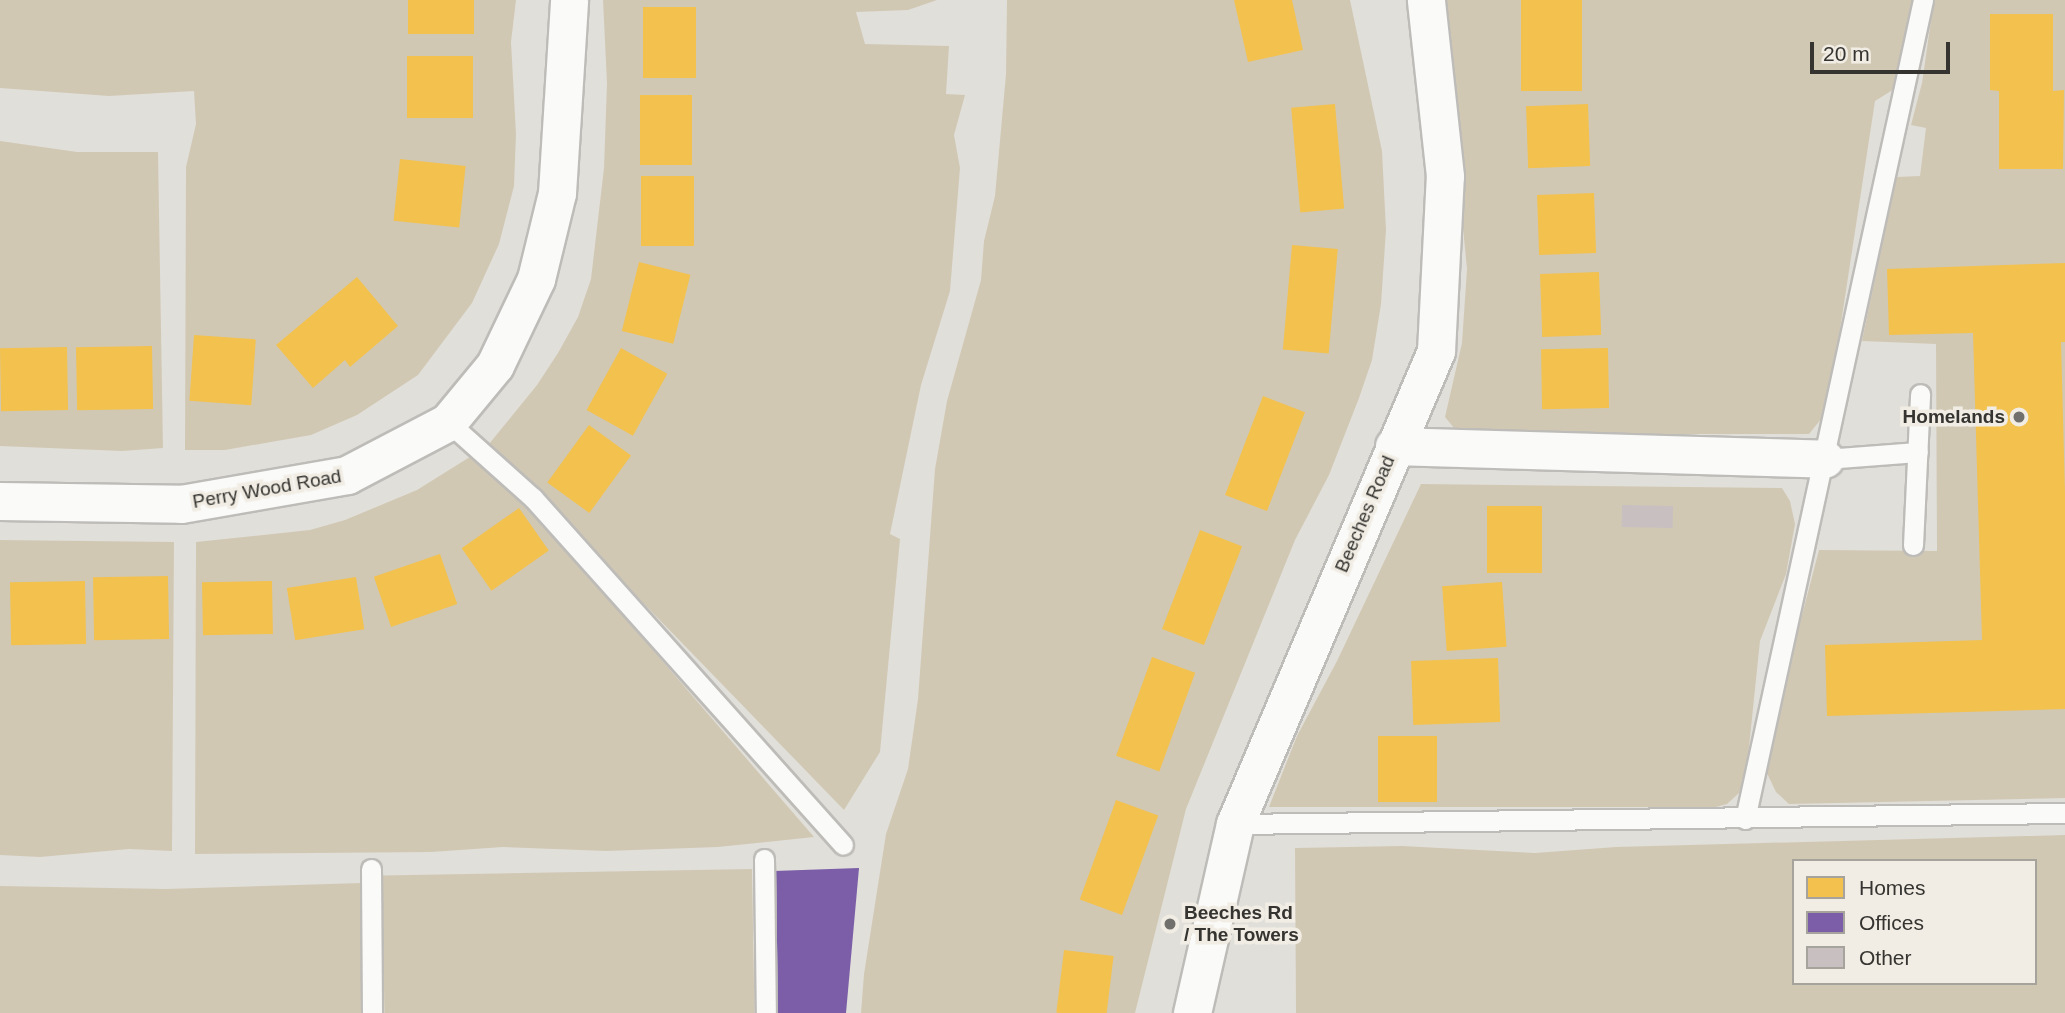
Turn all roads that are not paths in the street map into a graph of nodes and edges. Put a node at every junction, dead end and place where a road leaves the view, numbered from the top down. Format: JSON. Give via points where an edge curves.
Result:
{"nodes":[{"id":1,"x":569,"y":0,"type":"edge"},
{"id":2,"x":1426,"y":0,"type":"edge"},
{"id":3,"x":1923,"y":0,"type":"edge"},
{"id":4,"x":1920,"y":394,"type":"dead end"},
{"id":5,"x":448,"y":422,"type":"junction"},
{"id":6,"x":1394,"y":446,"type":"junction"},
{"id":7,"x":1918,"y":452,"type":"junction"},
{"id":8,"x":1825,"y":459,"type":"junction"},
{"id":9,"x":0,"y":501,"type":"edge"},
{"id":10,"x":1913,"y":545,"type":"dead end"},
{"id":11,"x":2065,"y":813,"type":"edge"},
{"id":12,"x":1745,"y":819,"type":"junction"},
{"id":13,"x":1235,"y":824,"type":"junction"},
{"id":14,"x":843,"y":845,"type":"dead end"},
{"id":15,"x":764,"y":859,"type":"dead end"},
{"id":16,"x":371,"y":869,"type":"dead end"},
{"id":17,"x":372,"y":1013,"type":"edge"},
{"id":18,"x":766,"y":1013,"type":"edge"},
{"id":19,"x":1192,"y":1013,"type":"edge"}],
"edges":[{"from":1,"to":5,"type":"street","name":"Perry Wood Road","via":[[557,193],[536,279],[495,365]]},
{"from":2,"to":6,"type":"street","name":"Beeches Road","via":[[1445,176],[1436,351]]},
{"from":3,"to":8,"type":"lane"},
{"from":4,"to":7,"type":"lane"},
{"from":5,"to":9,"type":"street","name":"Perry Wood Road","via":[[347,475],[181,504]]},
{"from":5,"to":14,"type":"lane","via":[[533,498]]},
{"from":6,"to":8,"type":"street"},
{"from":6,"to":13,"type":"street","name":"Beeches Road"},
{"from":7,"to":8,"type":"lane"},
{"from":7,"to":10,"type":"lane"},
{"from":8,"to":12,"type":"lane"},
{"from":11,"to":12,"type":"lane"},
{"from":12,"to":13,"type":"lane"},
{"from":13,"to":19,"type":"street","name":"Beeches Road"},
{"from":15,"to":18,"type":"lane"},
{"from":16,"to":17,"type":"lane"}]}
